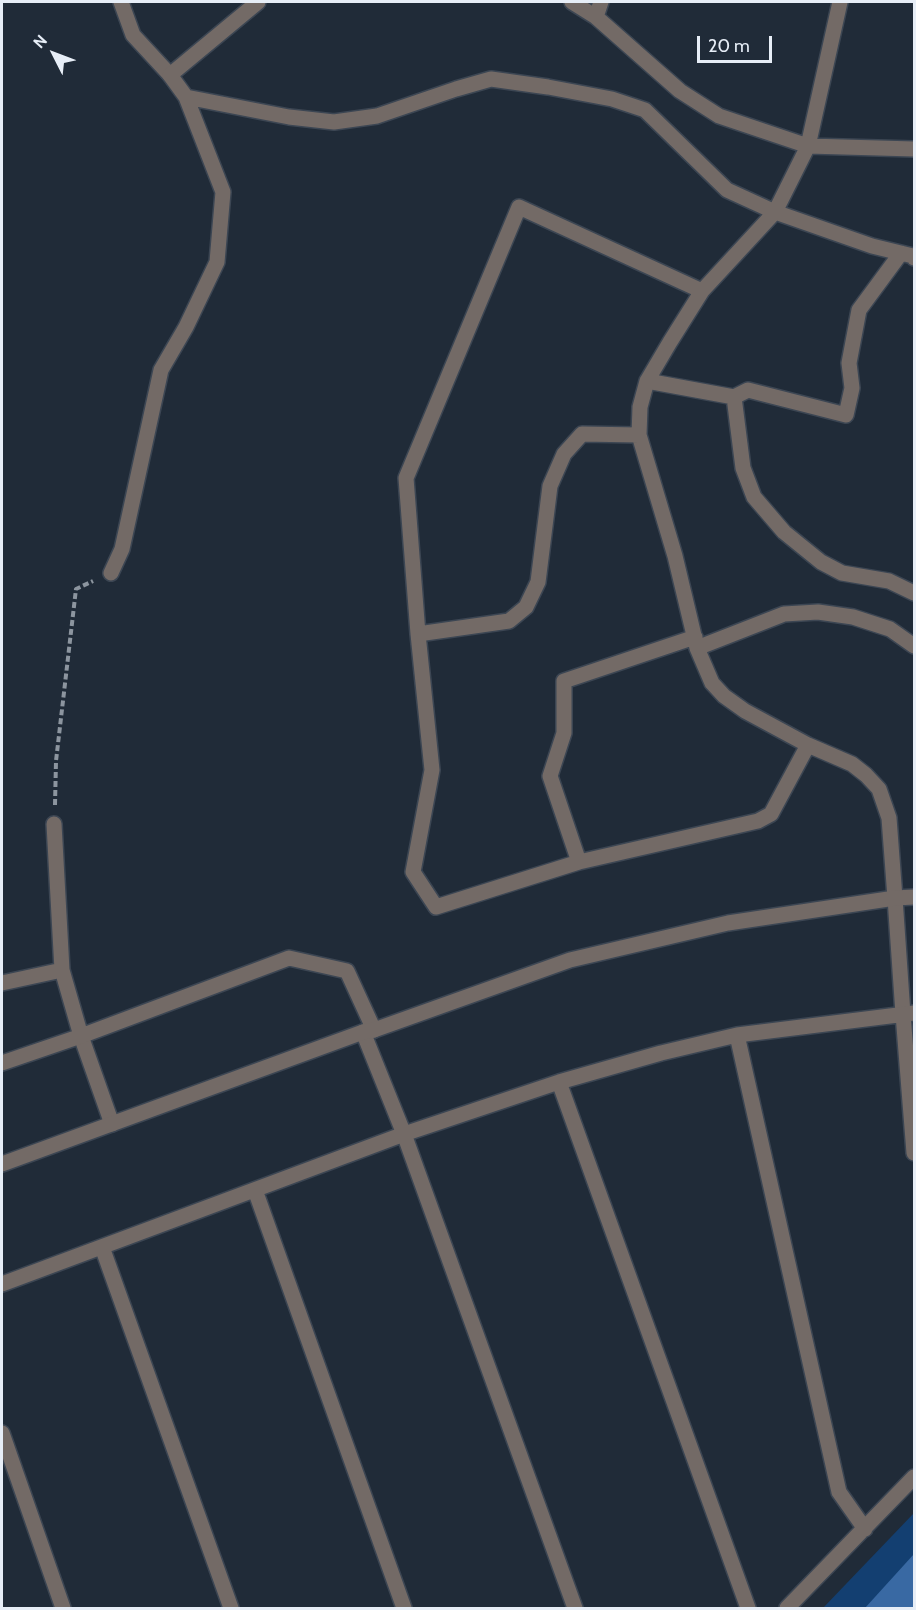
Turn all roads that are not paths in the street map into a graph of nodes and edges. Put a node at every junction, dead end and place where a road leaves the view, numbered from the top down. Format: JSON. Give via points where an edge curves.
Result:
{"nodes":[{"id":1,"x":121,"y":2,"type":"edge"},
{"id":2,"x":258,"y":2,"type":"edge"},
{"id":3,"x":572,"y":2,"type":"edge"},
{"id":4,"x":601,"y":2,"type":"edge"},
{"id":5,"x":840,"y":2,"type":"edge"},
{"id":6,"x":596,"y":17,"type":"junction"},
{"id":7,"x":170,"y":75,"type":"junction"},
{"id":8,"x":186,"y":97,"type":"junction"},
{"id":9,"x":808,"y":146,"type":"junction"},
{"id":10,"x":915,"y":149,"type":"edge"},
{"id":11,"x":775,"y":212,"type":"junction"},
{"id":12,"x":911,"y":255,"type":"edge"},
{"id":13,"x":702,"y":291,"type":"junction"},
{"id":14,"x":647,"y":381,"type":"junction"},
{"id":15,"x":734,"y":397,"type":"junction"},
{"id":16,"x":639,"y":435,"type":"junction"},
{"id":17,"x":111,"y":573,"type":"road end"},
{"id":18,"x":915,"y":593,"type":"edge"},
{"id":19,"x":418,"y":634,"type":"junction"},
{"id":20,"x":696,"y":643,"type":"junction"},
{"id":21,"x":915,"y":646,"type":"edge"},
{"id":22,"x":808,"y":745,"type":"junction"},
{"id":23,"x":54,"y":824,"type":"road end"},
{"id":24,"x":579,"y":862,"type":"junction"},
{"id":25,"x":915,"y":897,"type":"edge"},
{"id":26,"x":895,"y":898,"type":"junction"},
{"id":27,"x":62,"y":970,"type":"junction"},
{"id":28,"x":2,"y":982,"type":"edge"},
{"id":29,"x":909,"y":1014,"type":"edge"},
{"id":30,"x":368,"y":1031,"type":"junction"},
{"id":31,"x":737,"y":1035,"type":"junction"},
{"id":32,"x":81,"y":1036,"type":"junction"},
{"id":33,"x":2,"y":1063,"type":"edge"},
{"id":34,"x":559,"y":1083,"type":"junction"},
{"id":35,"x":112,"y":1124,"type":"junction"},
{"id":36,"x":404,"y":1134,"type":"junction"},
{"id":37,"x":915,"y":1154,"type":"edge"},
{"id":38,"x":2,"y":1164,"type":"edge"},
{"id":39,"x":255,"y":1190,"type":"junction"},
{"id":40,"x":102,"y":1247,"type":"junction"},
{"id":41,"x":2,"y":1284,"type":"edge"},
{"id":42,"x":2,"y":1433,"type":"edge"},
{"id":43,"x":915,"y":1477,"type":"edge"},
{"id":44,"x":865,"y":1528,"type":"junction"},
{"id":45,"x":63,"y":1608,"type":"edge"},
{"id":46,"x":231,"y":1608,"type":"edge"},
{"id":47,"x":404,"y":1608,"type":"edge"},
{"id":48,"x":575,"y":1608,"type":"edge"},
{"id":49,"x":748,"y":1608,"type":"edge"},
{"id":50,"x":787,"y":1608,"type":"edge"}],
"edges":[{"from":1,"to":7,"type":"street","via":[[133,35]]},
{"from":2,"to":7,"type":"street"},
{"from":3,"to":6,"type":"street"},
{"from":4,"to":6,"type":"street"},
{"from":5,"to":9,"type":"street"},
{"from":6,"to":9,"type":"street","via":[[680,91],[719,116]]},
{"from":7,"to":8,"type":"street"},
{"from":8,"to":11,"type":"street","via":[[334,122],[377,116],[491,79],[612,99],[645,110],[727,190]]},
{"from":8,"to":17,"type":"street","via":[[223,192],[217,262],[161,370],[122,549]]},
{"from":9,"to":10,"type":"street"},
{"from":9,"to":11,"type":"street"},
{"from":11,"to":12,"type":"street","via":[[872,246]]},
{"from":11,"to":13,"type":"street"},
{"from":12,"to":15,"type":"street","via":[[859,310],[849,363],[852,388],[846,415],[748,390]]},
{"from":13,"to":14,"type":"street"},
{"from":13,"to":19,"type":"street","via":[[519,207],[406,478]]},
{"from":14,"to":15,"type":"street"},
{"from":14,"to":16,"type":"street","via":[[640,407]]},
{"from":15,"to":18,"type":"street","via":[[743,468],[754,497],[784,532],[821,562],[842,573],[889,581]]},
{"from":16,"to":19,"type":"street","via":[[582,434],[564,454],[550,486],[538,582],[526,607],[509,621]]},
{"from":16,"to":20,"type":"street"},
{"from":19,"to":24,"type":"street","via":[[432,770],[413,872],[436,907]]},
{"from":20,"to":21,"type":"street","via":[[784,614],[818,612],[853,617],[890,629]]},
{"from":20,"to":22,"type":"street","via":[[712,682],[723,696]]},
{"from":20,"to":24,"type":"street","via":[[564,681],[564,733],[550,776]]},
{"from":22,"to":24,"type":"street","via":[[771,814],[758,821]]},
{"from":22,"to":26,"type":"street","via":[[852,764],[879,789],[888,818]]},
{"from":23,"to":27,"type":"street"},
{"from":25,"to":26,"type":"street"},
{"from":26,"to":29,"type":"street"},
{"from":26,"to":30,"type":"street","via":[[728,923],[570,960]]},
{"from":27,"to":28,"type":"street"},
{"from":27,"to":32,"type":"street"},
{"from":29,"to":31,"type":"street"},
{"from":29,"to":37,"type":"street"},
{"from":30,"to":32,"type":"street","via":[[348,971],[289,958]]},
{"from":30,"to":35,"type":"street"},
{"from":30,"to":36,"type":"street"},
{"from":31,"to":34,"type":"street"},
{"from":31,"to":44,"type":"street","via":[[839,1492]]},
{"from":32,"to":33,"type":"street"},
{"from":32,"to":35,"type":"street"},
{"from":34,"to":36,"type":"street"},
{"from":34,"to":49,"type":"street"},
{"from":35,"to":38,"type":"street"},
{"from":36,"to":39,"type":"street"},
{"from":36,"to":48,"type":"street"},
{"from":39,"to":40,"type":"street"},
{"from":39,"to":47,"type":"street"},
{"from":40,"to":41,"type":"street"},
{"from":40,"to":46,"type":"street"},
{"from":42,"to":45,"type":"street"},
{"from":43,"to":44,"type":"street"},
{"from":44,"to":50,"type":"street"}]}
